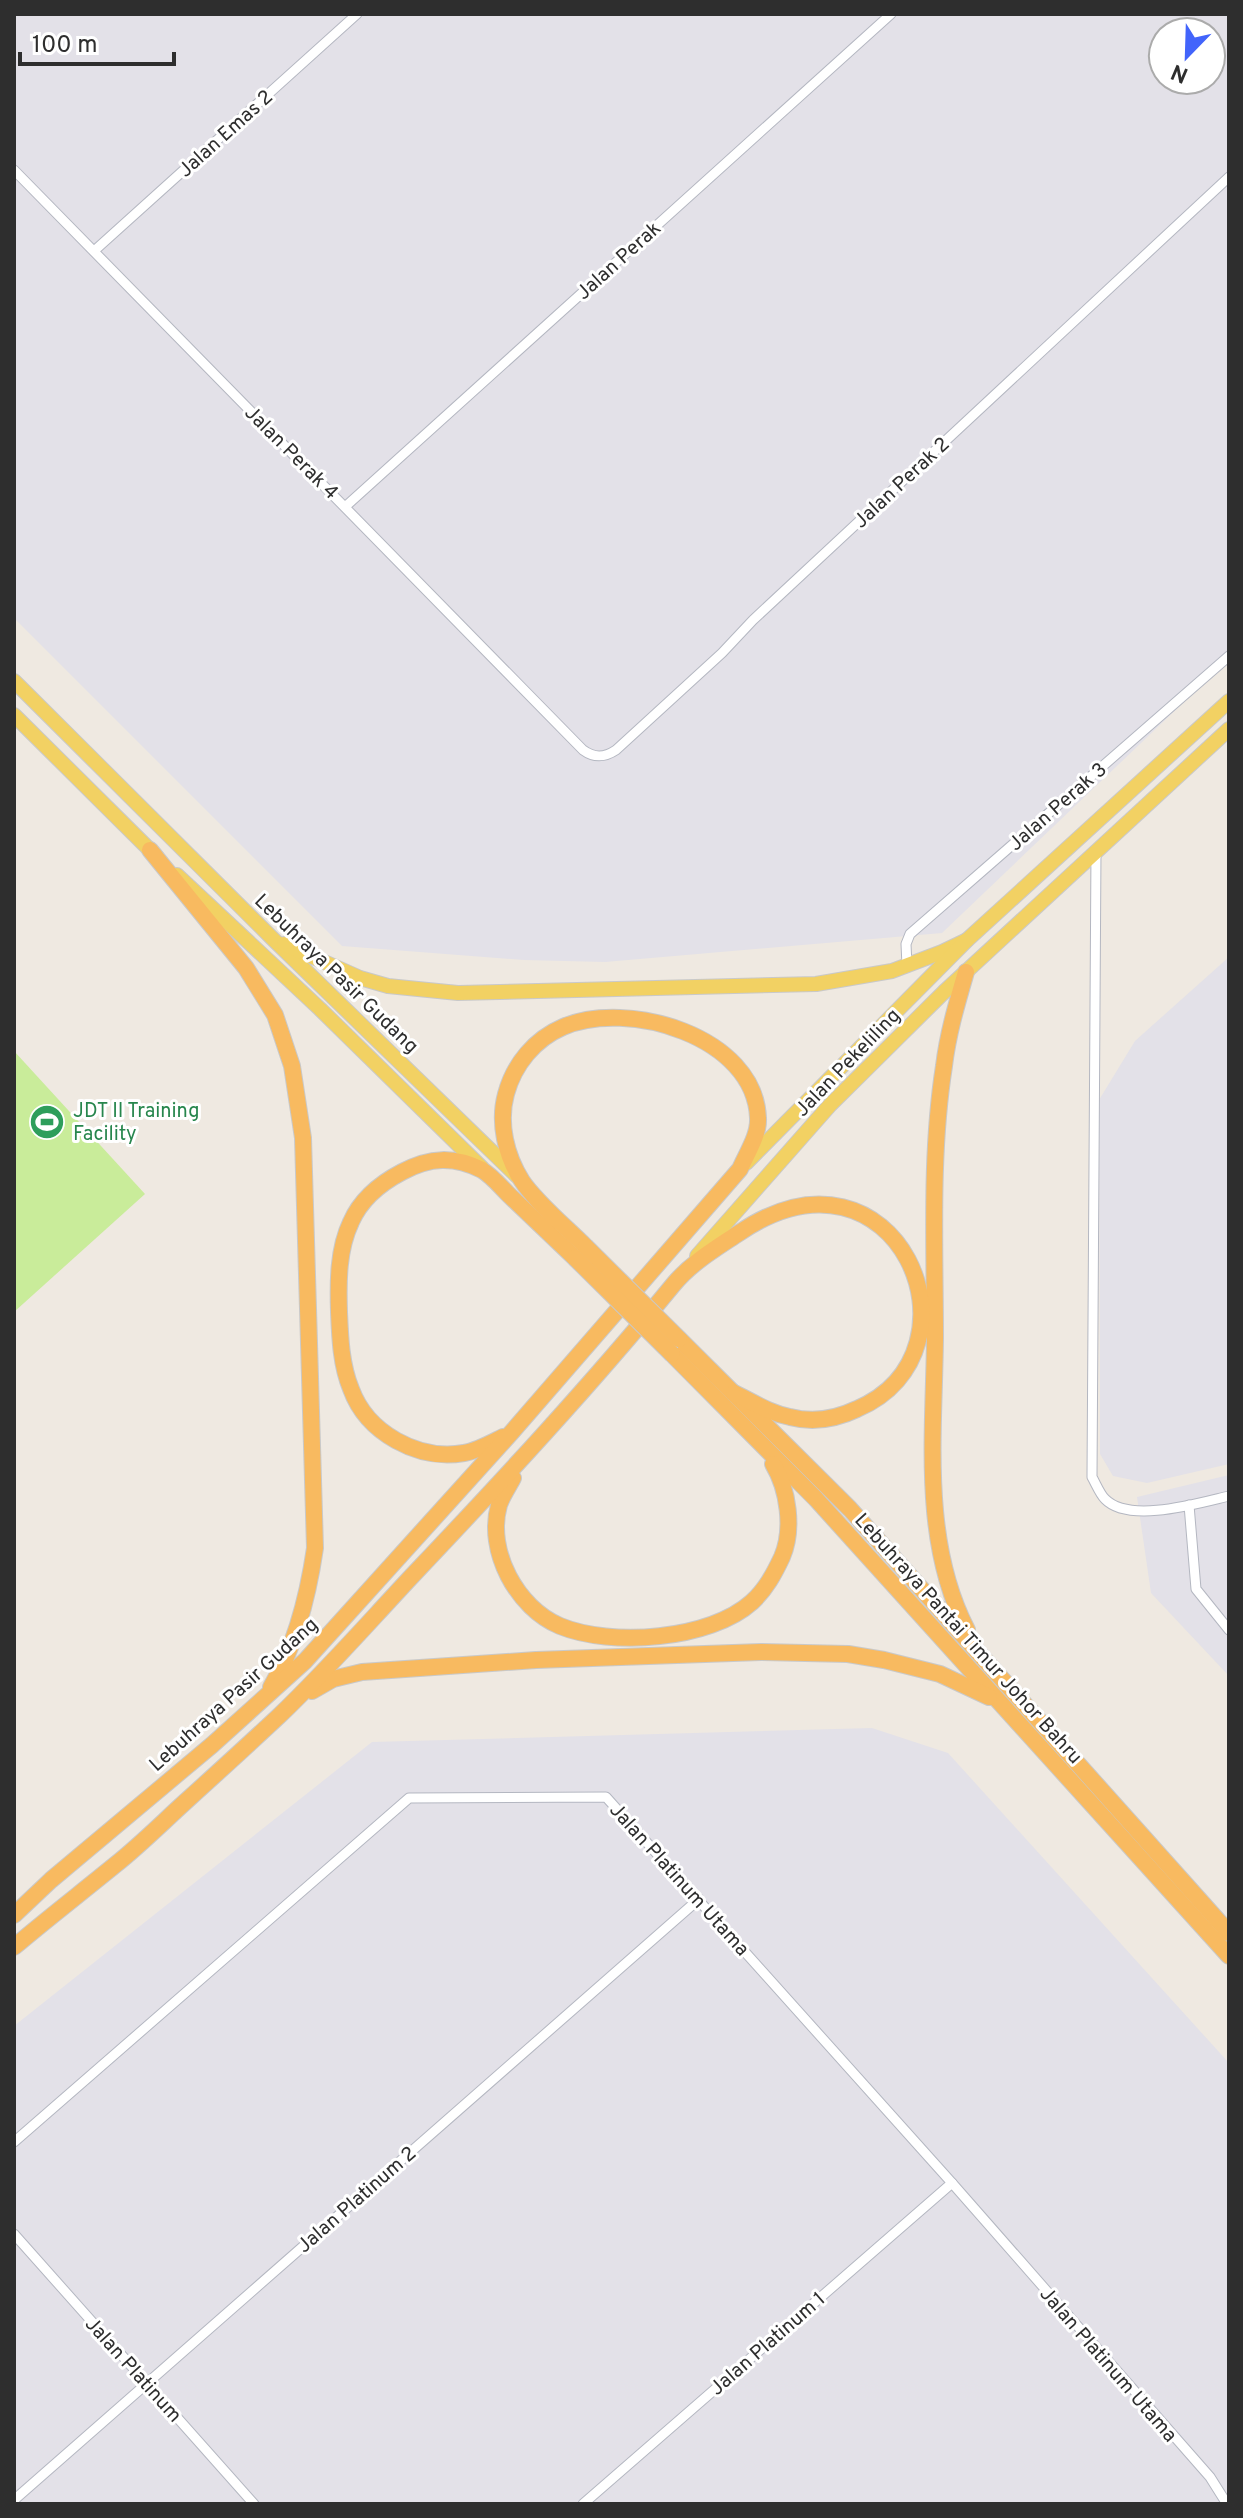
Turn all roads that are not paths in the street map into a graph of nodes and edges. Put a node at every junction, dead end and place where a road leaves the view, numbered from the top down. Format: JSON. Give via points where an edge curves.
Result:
{"nodes":[{"id":1,"x":357,"y":14,"type":"edge"},
{"id":2,"x":891,"y":14,"type":"edge"},
{"id":3,"x":14,"y":170,"type":"edge"},
{"id":4,"x":1229,"y":177,"type":"edge"},
{"id":5,"x":94,"y":251,"type":"junction"},
{"id":6,"x":346,"y":506,"type":"junction"},
{"id":7,"x":1229,"y":656,"type":"edge"},
{"id":8,"x":14,"y":681,"type":"edge"},
{"id":9,"x":1229,"y":701,"type":"edge"},
{"id":10,"x":14,"y":715,"type":"edge"},
{"id":11,"x":1229,"y":729,"type":"edge"},
{"id":12,"x":569,"y":736,"type":"joint"},
{"id":13,"x":150,"y":850,"type":"junction"},
{"id":14,"x":1096,"y":851,"type":"junction"},
{"id":15,"x":273,"y":939,"type":"junction"},
{"id":16,"x":967,"y":940,"type":"junction"},
{"id":17,"x":907,"y":966,"type":"junction"},
{"id":18,"x":966,"y":972,"type":"junction"},
{"id":19,"x":740,"y":1169,"type":"junction"},
{"id":20,"x":485,"y":1172,"type":"junction"},
{"id":21,"x":523,"y":1182,"type":"junction"},
{"id":22,"x":580,"y":1252,"type":"junction"},
{"id":23,"x":686,"y":1269,"type":"junction"},
{"id":24,"x":676,"y":1347,"type":"junction"},
{"id":25,"x":734,"y":1393,"type":"junction"},
{"id":26,"x":511,"y":1433,"type":"junction"},
{"id":27,"x":756,"y":1440,"type":"junction"},
{"id":28,"x":526,"y":1456,"type":"junction"},
{"id":29,"x":1229,"y":1496,"type":"edge"},
{"id":30,"x":1189,"y":1505,"type":"junction"},
{"id":31,"x":1229,"y":1630,"type":"edge"},
{"id":32,"x":977,"y":1650,"type":"junction"},
{"id":33,"x":266,"y":1695,"type":"junction"},
{"id":34,"x":1001,"y":1703,"type":"junction"},
{"id":35,"x":282,"y":1713,"type":"junction"},
{"id":36,"x":699,"y":1899,"type":"junction"},
{"id":37,"x":14,"y":1915,"type":"edge"},
{"id":38,"x":1229,"y":1933,"type":"edge"},
{"id":39,"x":14,"y":1947,"type":"edge"},
{"id":40,"x":1229,"y":1956,"type":"edge"},
{"id":41,"x":14,"y":2142,"type":"edge"},
{"id":42,"x":952,"y":2183,"type":"junction"},
{"id":43,"x":14,"y":2234,"type":"edge"},
{"id":44,"x":146,"y":2382,"type":"junction"},
{"id":45,"x":14,"y":2500,"type":"edge"},
{"id":46,"x":254,"y":2504,"type":"edge"},
{"id":47,"x":583,"y":2504,"type":"edge"},
{"id":48,"x":1227,"y":2504,"type":"edge"}],
"edges":[{"from":1,"to":5,"type":"street","name":"Jalan Emas 2"},
{"from":2,"to":6,"type":"street","name":"Jalan Perak"},
{"from":3,"to":5,"type":"street","name":"Jalan Perak 4"},
{"from":4,"to":12,"type":"street","name":"Jalan Perak 2","via":[[616,750],[595,756]]},
{"from":5,"to":6,"type":"street","name":"Jalan Perak 4"},
{"from":6,"to":12,"type":"street","name":"Jalan Perak 4"},
{"from":7,"to":17,"type":"street","name":"Jalan Perak 3","via":[[910,934]]},
{"from":8,"to":15,"type":"main road","name":"Lebuhraya Pasir Gudang"},
{"from":9,"to":16,"type":"main road","name":"Jalan Pekeliling"},
{"from":10,"to":13,"type":"main road","name":"Lebuhraya Pasir Gudang"},
{"from":11,"to":14,"type":"main road","name":"Jalan Pekeliling"},
{"from":13,"to":20,"type":"main road","name":"Lebuhraya Pasir Gudang"},
{"from":13,"to":33,"type":"highway","via":[[246,968],[275,1015],[292,1066],[303,1138],[315,1548],[297,1629]]},
{"from":14,"to":18,"type":"main road","name":"Jalan Pekeliling"},
{"from":14,"to":30,"type":"street","via":[[1092,1477],[1104,1499],[1131,1512]]},
{"from":15,"to":17,"type":"main road","via":[[360,978],[458,993],[816,984]]},
{"from":15,"to":21,"type":"main road","name":"Lebuhraya Pasir Gudang"},
{"from":16,"to":17,"type":"main road"},
{"from":16,"to":19,"type":"main road","name":"Jalan Pekeliling"},
{"from":18,"to":23,"type":"main road","name":"Jalan Pekeliling","via":[[830,1105]]},
{"from":18,"to":32,"type":"highway","via":[[943,1068],[936,1177],[934,1512],[945,1571]]},
{"from":19,"to":21,"type":"highway","name":"Lebuhraya Pasir Gudang","via":[[758,1117],[749,1086],[730,1058],[672,1027],[627,1019],[584,1020],[541,1040],[510,1081],[503,1132]]},
{"from":19,"to":26,"type":"highway","name":"Lebuhraya Pasir Gudang"},
{"from":20,"to":22,"type":"highway","name":"Lebuhraya Pasir Gudang"},
{"from":20,"to":26,"type":"highway","via":[[447,1158],[428,1160],[386,1181],[360,1207],[339,1271],[341,1345],[351,1390],[365,1414],[407,1446],[467,1453]]},
{"from":21,"to":22,"type":"highway","name":"Lebuhraya Pasir Gudang"},
{"from":22,"to":24,"type":"highway","name":"Lebuhraya Pasir Gudang","bridge":true},
{"from":23,"to":25,"type":"highway","via":[[779,1210],[829,1205],[853,1210],[880,1225],[900,1246],[917,1278],[921,1323],[914,1353],[896,1382],[871,1403],[841,1416],[805,1419],[771,1412]]},
{"from":23,"to":28,"type":"highway","name":"Jalan Pekeliling"},
{"from":24,"to":25,"type":"highway","name":"Lebuhraya Pantai Timur Johor Bahru"},
{"from":24,"to":27,"type":"highway","name":"Lebuhraya Pantai Timur Johor Bahru"},
{"from":25,"to":32,"type":"highway","name":"Lebuhraya Pantai Timur Johor Bahru","via":[[850,1509]]},
{"from":26,"to":33,"type":"highway","name":"Lebuhraya Pasir Gudang","via":[[305,1661]]},
{"from":27,"to":28,"type":"highway","via":[[775,1466],[787,1505],[785,1550],[775,1573],[765,1589],[733,1616],[653,1636],[587,1634],[558,1625],[516,1589],[498,1545],[498,1517]]},
{"from":27,"to":34,"type":"highway","name":"Lebuhraya Pantai Timur Johor Bahru"},
{"from":28,"to":35,"type":"highway","name":"Lebuhraya Pasir Gudang"},
{"from":29,"to":30,"type":"street"},
{"from":30,"to":31,"type":"street","via":[[1196,1589]]},
{"from":32,"to":38,"type":"highway","name":"Lebuhraya Pantai Timur Johor Bahru"},
{"from":33,"to":37,"type":"highway","name":"Lebuhraya Pasir Gudang"},
{"from":34,"to":35,"type":"highway","via":[[914,1666],[848,1654],[761,1652],[362,1672],[333,1679]]},
{"from":34,"to":40,"type":"highway","name":"Lebuhraya Pantai Timur Johor Bahru"},
{"from":35,"to":39,"type":"highway","name":"Lebuhraya Pasir Gudang","via":[[118,1863]]},
{"from":36,"to":41,"type":"street","name":"Jalan Platinum Utama","via":[[606,1797],[409,1798]]},
{"from":36,"to":42,"type":"street","name":"Jalan Platinum Utama"},
{"from":36,"to":44,"type":"street","name":"Jalan Platinum 2"},
{"from":42,"to":47,"type":"street","name":"Jalan Platinum 1"},
{"from":42,"to":48,"type":"street","name":"Jalan Platinum Utama","via":[[1210,2477]]},
{"from":43,"to":44,"type":"street","name":"Jalan Platinum"},
{"from":44,"to":45,"type":"street","name":"Jalan Platinum 2"},
{"from":44,"to":46,"type":"street","name":"Jalan Platinum"}]}
